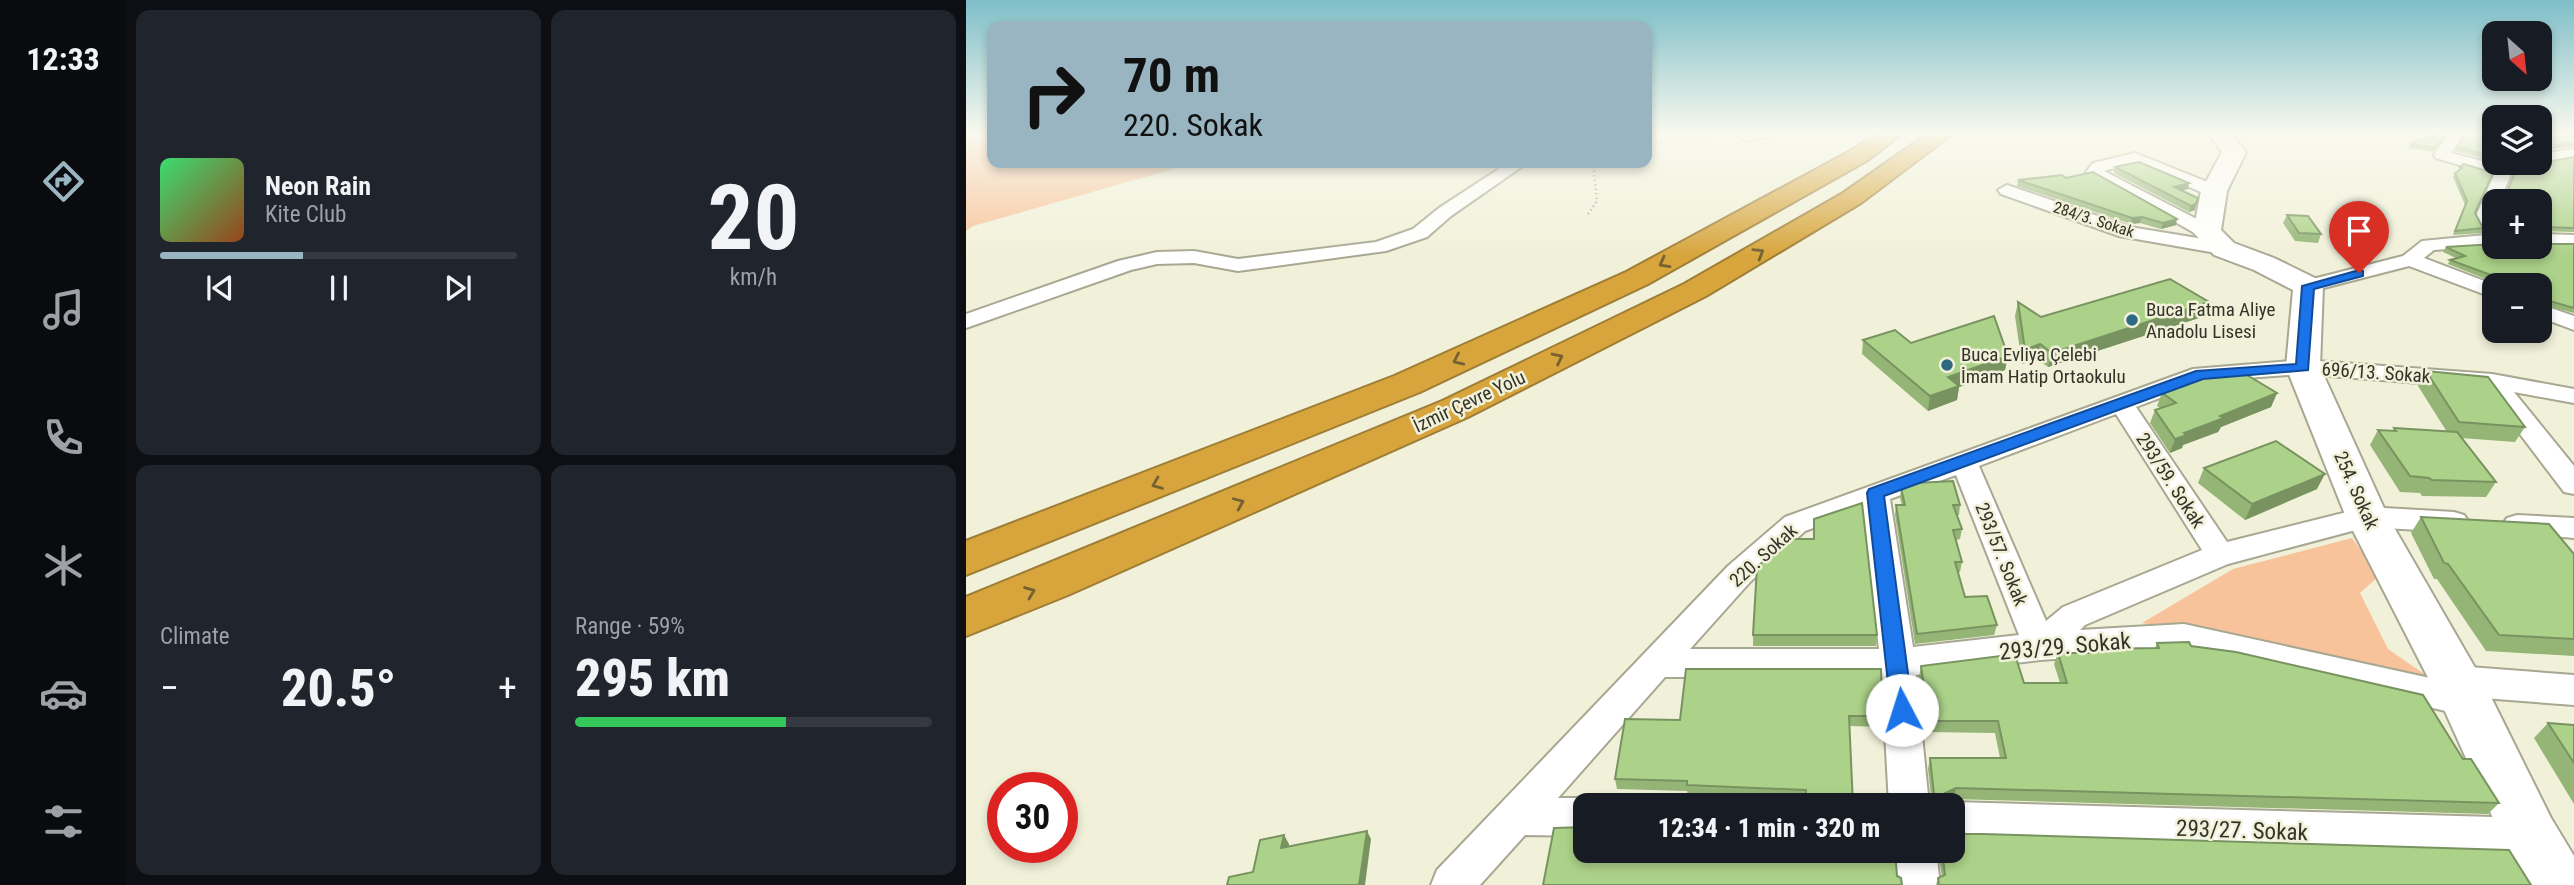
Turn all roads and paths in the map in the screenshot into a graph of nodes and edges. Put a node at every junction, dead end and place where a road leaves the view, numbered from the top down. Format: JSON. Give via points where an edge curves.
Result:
{"nodes":[{"id":1,"x":1503,"y":173,"type":"edge"},
{"id":2,"x":1594,"y":173,"type":"edge"},
{"id":3,"x":1827,"y":173,"type":"edge"},
{"id":4,"x":1886,"y":173,"type":"edge"},
{"id":5,"x":2096,"y":173,"type":"edge"},
{"id":6,"x":2172,"y":173,"type":"edge"},
{"id":7,"x":2223,"y":173,"type":"edge"},
{"id":8,"x":2007,"y":190,"type":"dead end"},
{"id":9,"x":2214,"y":191,"type":"junction"},
{"id":10,"x":1588,"y":214,"type":"dead end"},
{"id":11,"x":2215,"y":240,"type":"junction"},
{"id":12,"x":2552,"y":240,"type":"edge"},
{"id":13,"x":2482,"y":241,"type":"edge"},
{"id":14,"x":2574,"y":241,"type":"edge"},
{"id":15,"x":2410,"y":260,"type":"junction"},
{"id":16,"x":2308,"y":286,"type":"junction"},
{"id":17,"x":2482,"y":287,"type":"edge"},
{"id":18,"x":2552,"y":315,"type":"edge"},
{"id":19,"x":966,"y":321,"type":"edge"},
{"id":20,"x":2574,"y":323,"type":"edge"},
{"id":21,"x":2303,"y":367,"type":"junction"},
{"id":22,"x":2493,"y":381,"type":"junction"},
{"id":23,"x":2574,"y":396,"type":"edge"},
{"id":24,"x":2123,"y":405,"type":"junction"},
{"id":25,"x":1964,"y":461,"type":"junction"},
{"id":26,"x":2574,"y":485,"type":"edge"},
{"id":27,"x":1875,"y":493,"type":"junction"},
{"id":28,"x":2367,"y":517,"type":"junction"},
{"id":29,"x":2574,"y":528,"type":"edge"},
{"id":30,"x":2220,"y":555,"type":"junction"},
{"id":31,"x":966,"y":559,"type":"edge"},
{"id":32,"x":966,"y":617,"type":"edge"},
{"id":33,"x":2040,"y":646,"type":"junction"},
{"id":34,"x":1657,"y":663,"type":"junction"},
{"id":35,"x":1898,"y":663,"type":"junction"},
{"id":36,"x":2574,"y":690,"type":"edge"},
{"id":37,"x":2461,"y":691,"type":"junction"},
{"id":38,"x":1908,"y":793,"type":"edge"},
{"id":39,"x":1515,"y":816,"type":"junction"},
{"id":40,"x":1573,"y":817,"type":"edge"},
{"id":41,"x":1965,"y":821,"type":"edge"},
{"id":42,"x":2530,"y":838,"type":"junction"},
{"id":43,"x":1916,"y":863,"type":"edge"},
{"id":44,"x":1452,"y":885,"type":"edge"},
{"id":45,"x":1919,"y":885,"type":"edge"},
{"id":46,"x":2556,"y":885,"type":"edge"}],
"edges":[{"from":1,"to":19,"type":"street","via":[[1420,233],[1379,247],[1238,265],[1194,257],[1157,258]]},
{"from":2,"to":10,"type":"path","via":[[1597,201]]},
{"from":3,"to":31,"type":"highway","one_way":true,"via":[[1625,284],[1407,384]]},
{"from":32,"to":4,"type":"highway","name":"İzmir Çevre Yolu","one_way":true,"via":[[1455,409],[1695,290]]},
{"from":5,"to":11,"type":"street"},
{"from":6,"to":9,"type":"street"},
{"from":7,"to":9,"type":"street"},
{"from":8,"to":11,"type":"street","name":"284/3. Sokak","via":[[2126,232]]},
{"from":9,"to":11,"type":"street"},
{"from":11,"to":16,"type":"street"},
{"from":12,"to":14,"type":"street"},
{"from":13,"to":15,"type":"street","via":[[2429,244]]},
{"from":15,"to":16,"type":"street"},
{"from":15,"to":17,"type":"street"},
{"from":16,"to":21,"type":"street","name":"254. Sokak"},
{"from":18,"to":20,"type":"street"},
{"from":21,"to":22,"type":"street","name":"696/13. Sokak"},
{"from":21,"to":24,"type":"street","name":"220. Sokak","via":[[2201,374]]},
{"from":21,"to":28,"type":"street","name":"254. Sokak"},
{"from":22,"to":23,"type":"street","name":"696/13. Sokak"},
{"from":22,"to":26,"type":"street"},
{"from":24,"to":25,"type":"street","name":"220. Sokak"},
{"from":24,"to":30,"type":"street","name":"293/59. Sokak"},
{"from":25,"to":27,"type":"street","name":"220. Sokak"},
{"from":25,"to":33,"type":"street","name":"293/57. Sokak"},
{"from":27,"to":34,"type":"street","name":"220. Sokak","via":[[1795,524],[1738,574]]},
{"from":27,"to":35,"type":"street"},
{"from":28,"to":29,"type":"street"},
{"from":28,"to":30,"type":"street"},
{"from":28,"to":37,"type":"street","name":"254. Sokak"},
{"from":30,"to":33,"type":"street","via":[[2074,615]]},
{"from":33,"to":35,"type":"street","name":"293/29. Sokak"},
{"from":33,"to":37,"type":"street","name":"293/29. Sokak","via":[[2183,637]]},
{"from":34,"to":35,"type":"street","name":"293/29. Sokak"},
{"from":34,"to":39,"type":"street","name":"220. Sokak"},
{"from":35,"to":38,"type":"street"},
{"from":36,"to":37,"type":"street","name":"293/29. Sokak"},
{"from":37,"to":42,"type":"street","name":"254. Sokak"},
{"from":39,"to":40,"type":"street"},
{"from":39,"to":44,"type":"street","name":"220. Sokak"},
{"from":41,"to":42,"type":"street","name":"293/27. Sokak"},
{"from":42,"to":46,"type":"street","name":"254. Sokak"},
{"from":43,"to":45,"type":"street"}]}
